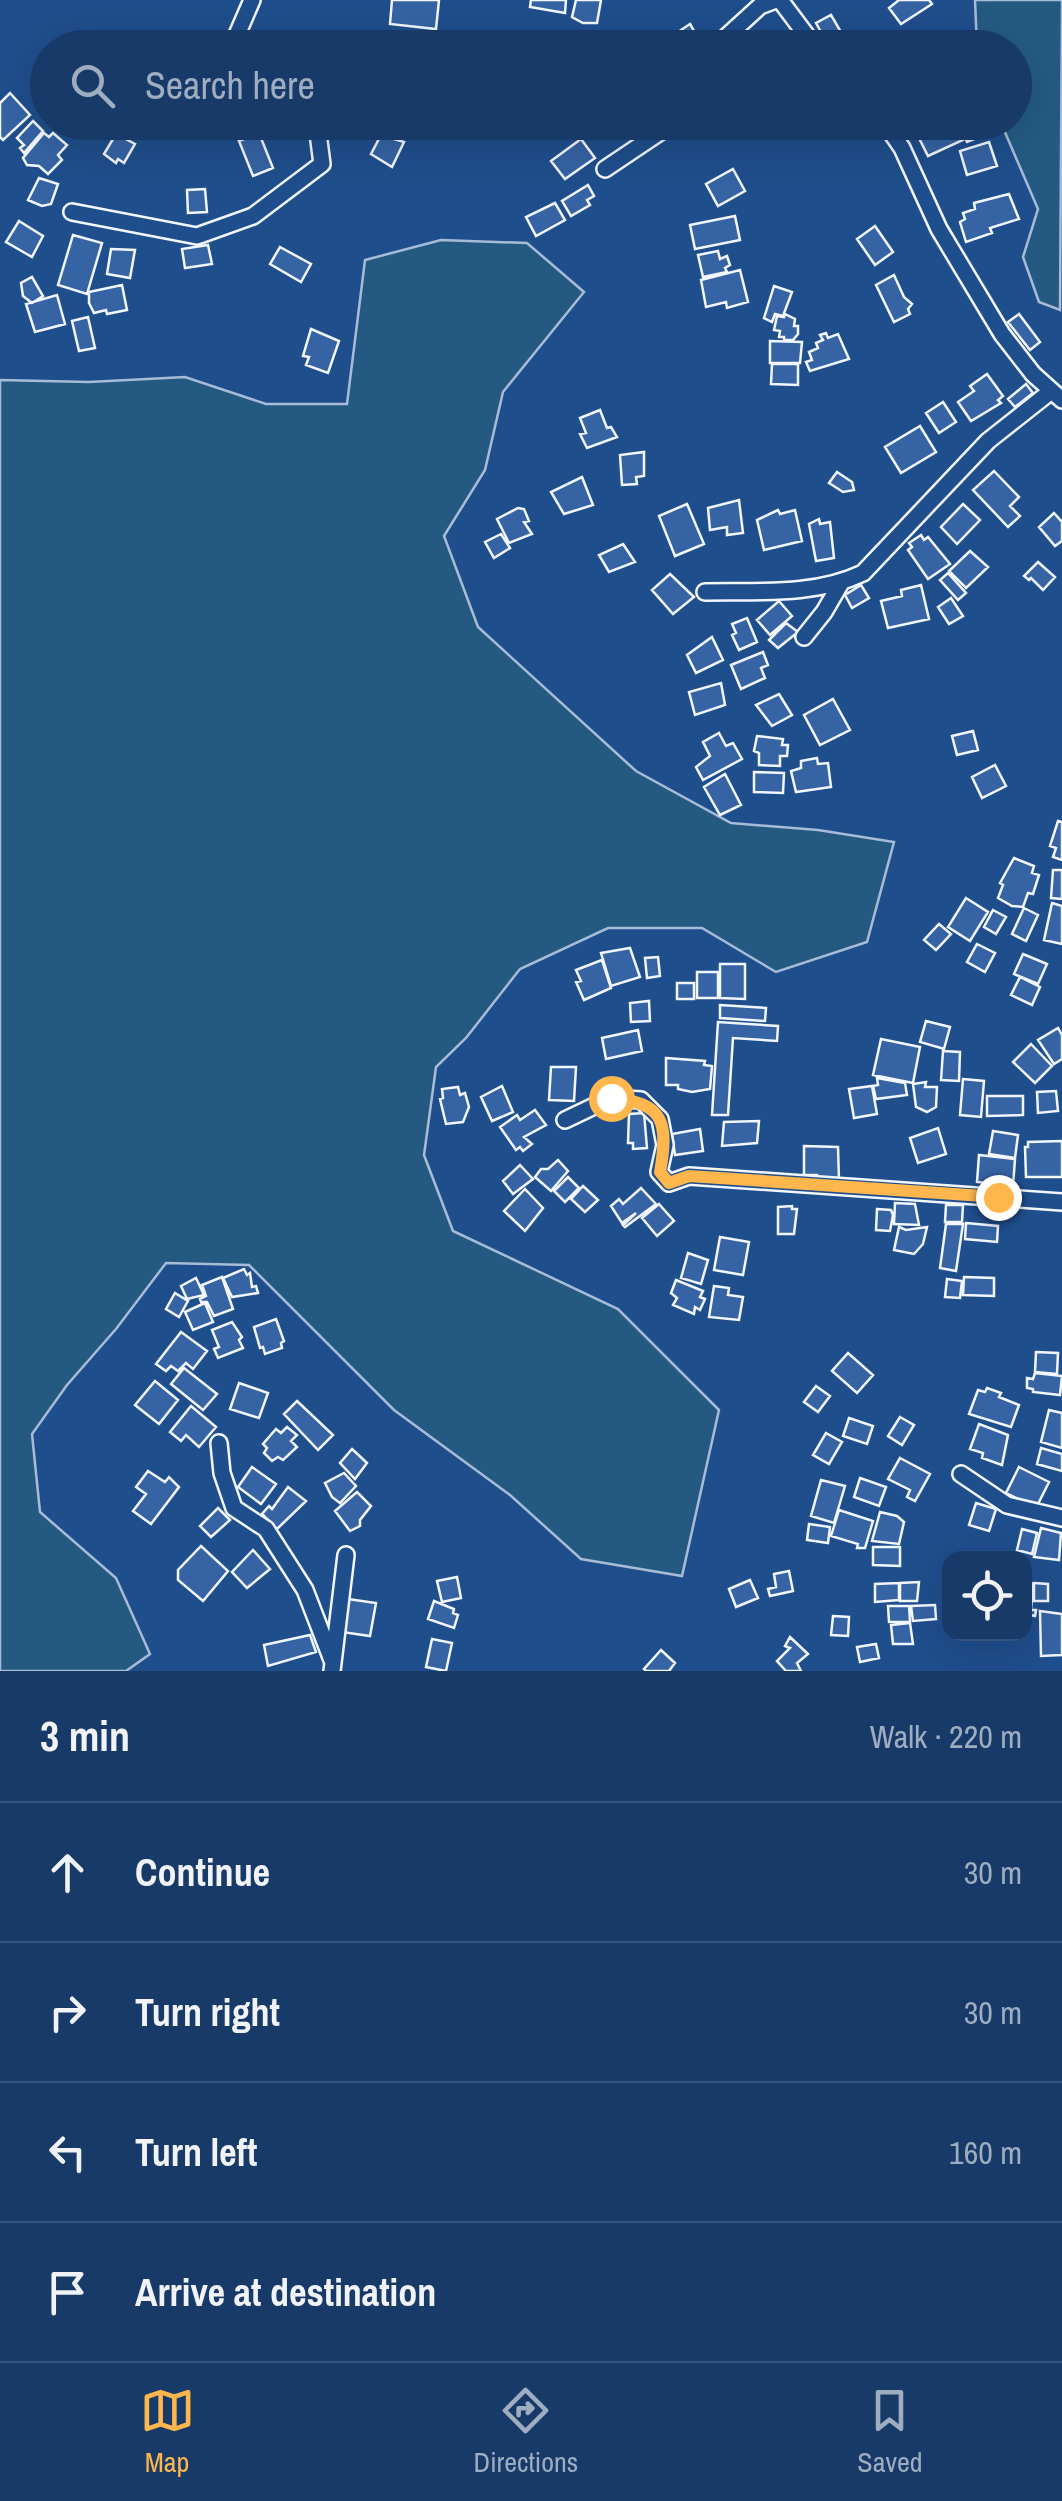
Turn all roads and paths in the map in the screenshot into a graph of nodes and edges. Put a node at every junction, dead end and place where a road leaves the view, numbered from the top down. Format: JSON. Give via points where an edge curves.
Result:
{"nodes":[{"id":1,"x":252,"y":0,"type":"edge"},
{"id":2,"x":778,"y":0,"type":"edge"},
{"id":3,"x":239,"y":30,"type":"edge"},
{"id":4,"x":734,"y":30,"type":"edge"},
{"id":5,"x":802,"y":30,"type":"edge"},
{"id":6,"x":319,"y":140,"type":"edge"},
{"id":7,"x":649,"y":140,"type":"edge"},
{"id":8,"x":896,"y":140,"type":"edge"},
{"id":9,"x":605,"y":170,"type":"dead end"},
{"id":10,"x":72,"y":212,"type":"dead end"},
{"id":11,"x":1056,"y":396,"type":"edge"},
{"id":12,"x":841,"y":583,"type":"junction"},
{"id":13,"x":705,"y":592,"type":"dead end"},
{"id":14,"x":804,"y":636,"type":"dead end"},
{"id":15,"x":565,"y":1120,"type":"dead end"},
{"id":16,"x":1062,"y":1202,"type":"edge"},
{"id":17,"x":219,"y":1443,"type":"dead end"},
{"id":18,"x":961,"y":1474,"type":"dead end"},
{"id":19,"x":1062,"y":1518,"type":"edge"},
{"id":20,"x":346,"y":1555,"type":"dead end"},
{"id":21,"x":332,"y":1666,"type":"edge"}],
"edges":[{"from":1,"to":3,"type":"street"},
{"from":2,"to":4,"type":"street","via":[[760,6]]},
{"from":2,"to":5,"type":"street"},
{"from":6,"to":10,"type":"street","via":[[322,164],[253,216],[197,236]]},
{"from":7,"to":9,"type":"street"},
{"from":8,"to":11,"type":"street","via":[[939,230],[1002,334]]},
{"from":11,"to":12,"type":"street","via":[[988,441],[863,573]]},
{"from":12,"to":13,"type":"street"},
{"from":12,"to":14,"type":"street"},
{"from":15,"to":16,"type":"street","via":[[611,1098],[641,1100],[660,1119],[660,1172],[669,1183],[689,1176]]},
{"from":17,"to":21,"type":"street","via":[[234,1508],[266,1528],[305,1590]]},
{"from":18,"to":19,"type":"street","via":[[1006,1505]]},
{"from":20,"to":21,"type":"street"}]}
